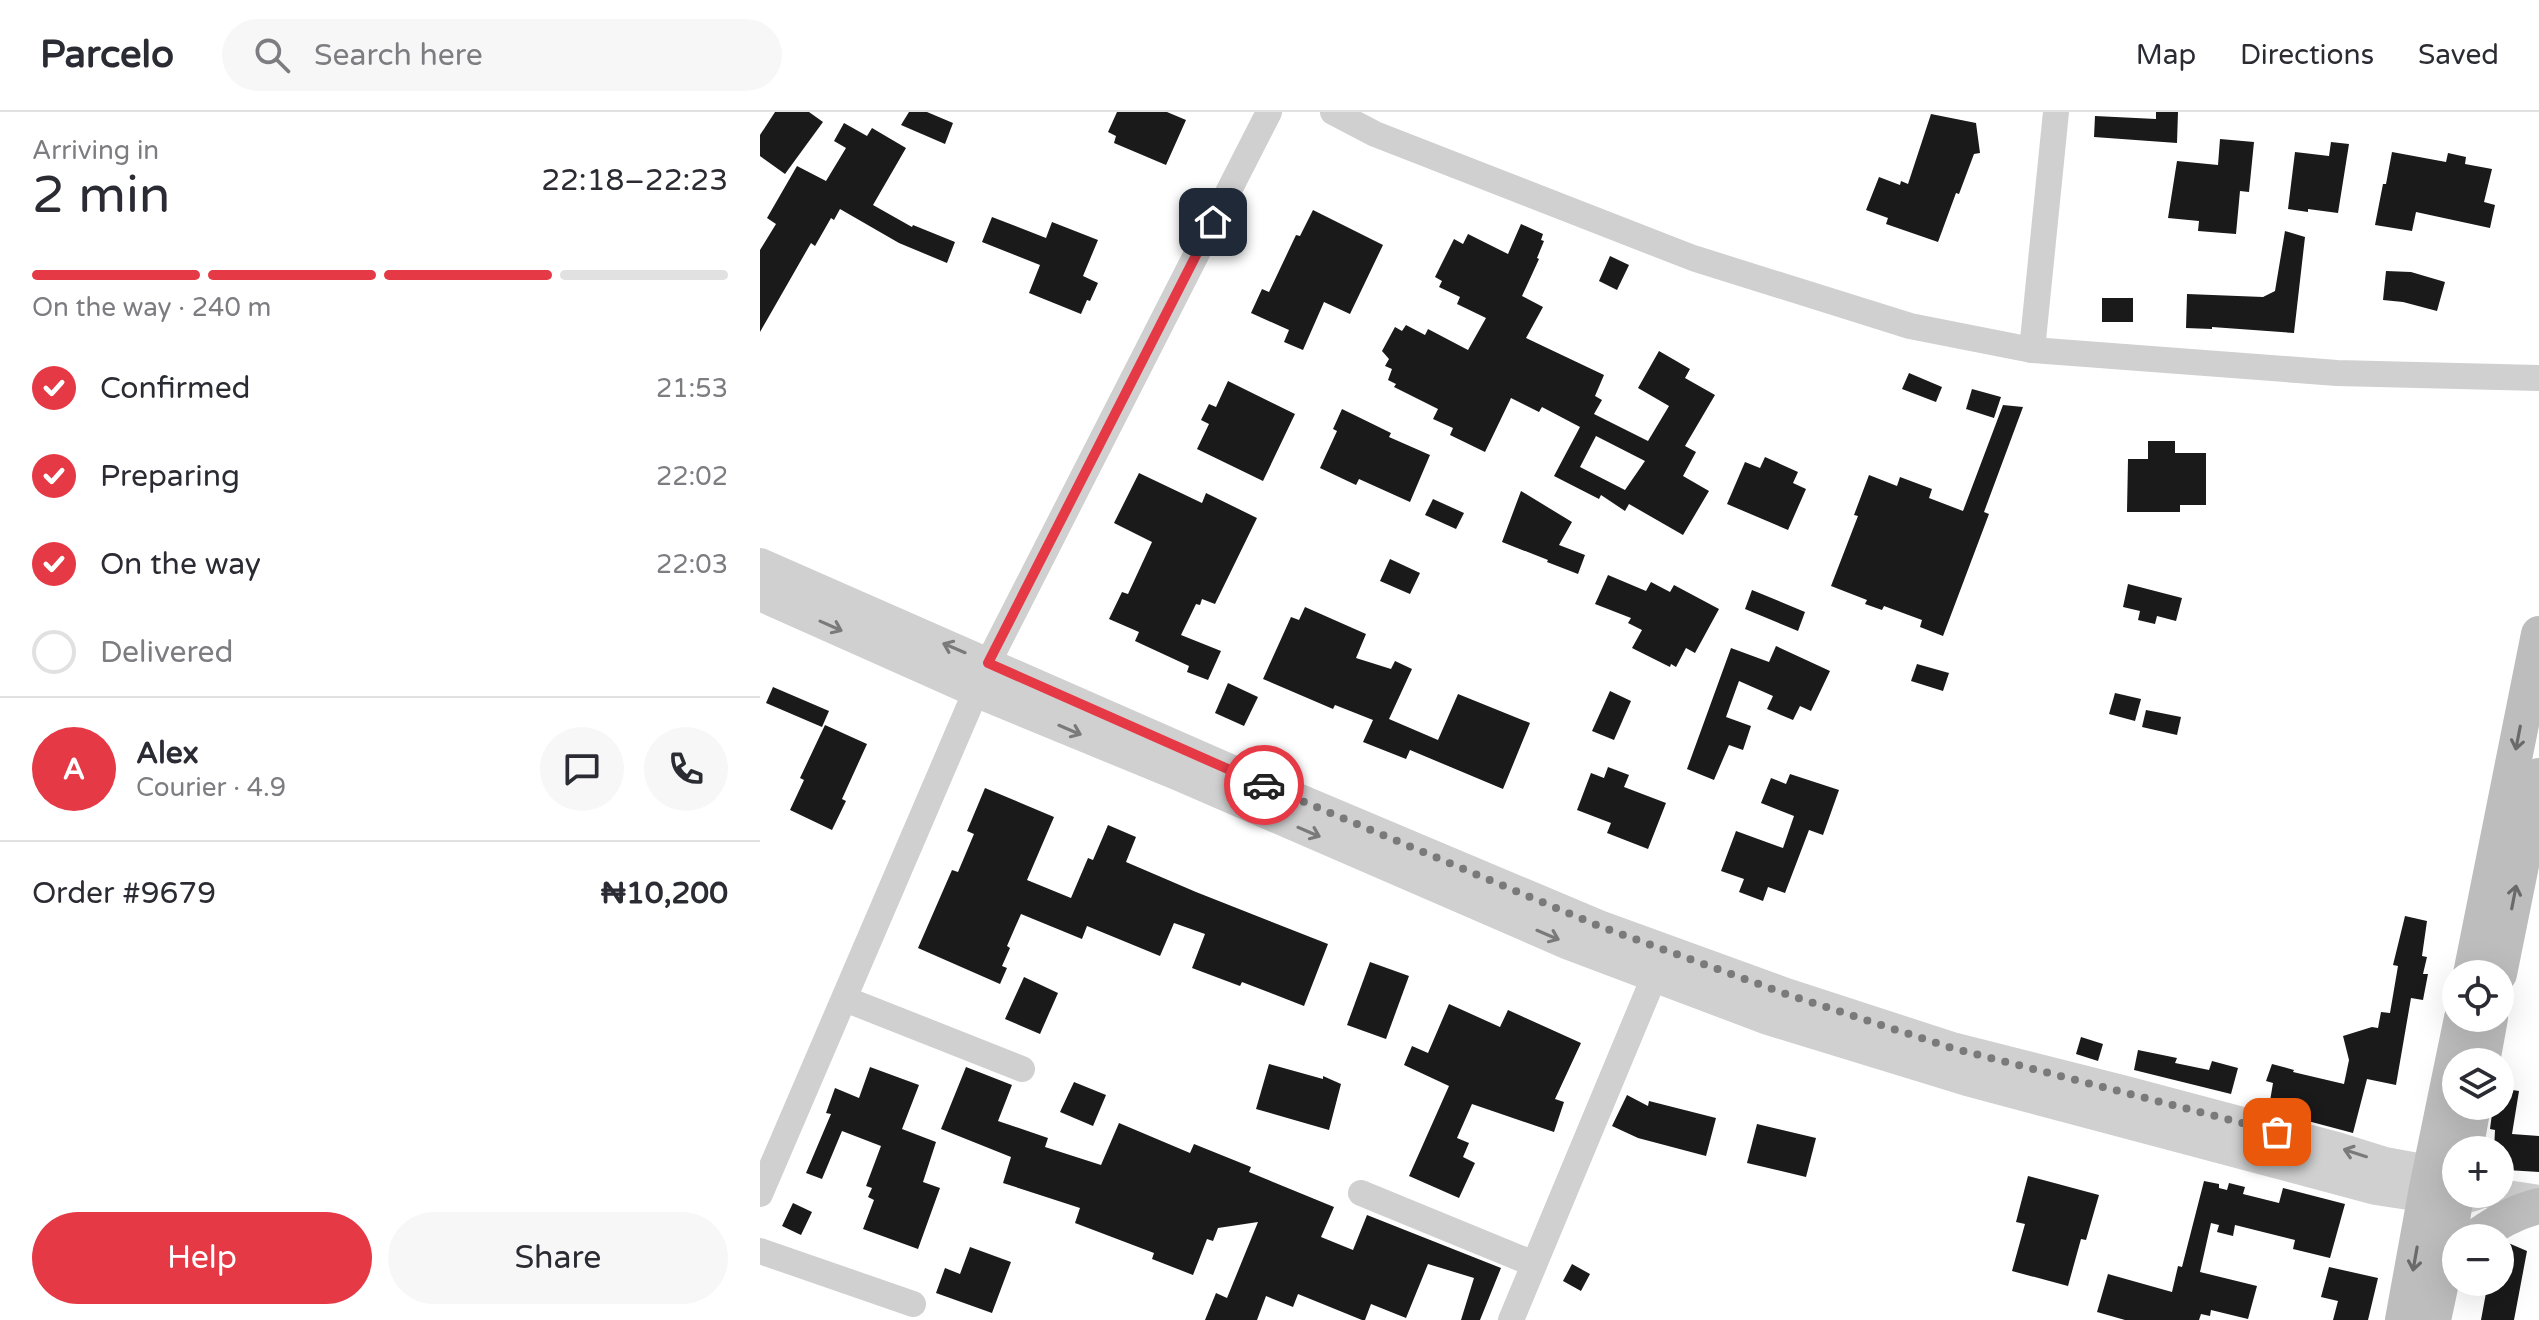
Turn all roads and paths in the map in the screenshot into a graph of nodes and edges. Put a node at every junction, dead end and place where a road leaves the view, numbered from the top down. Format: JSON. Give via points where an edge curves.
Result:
{"nodes":[{"id":1,"x":1269,"y":112,"type":"edge"},
{"id":2,"x":1333,"y":112,"type":"edge"},
{"id":3,"x":2056,"y":112,"type":"edge"},
{"id":4,"x":2032,"y":350,"type":"junction"},
{"id":5,"x":2539,"y":378,"type":"edge"},
{"id":6,"x":760,"y":564,"type":"edge"},
{"id":7,"x":760,"y":595,"type":"edge"},
{"id":8,"x":2539,"y":634,"type":"edge"},
{"id":9,"x":982,"y":677,"type":"junction"},
{"id":10,"x":2539,"y":776,"type":"edge"},
{"id":11,"x":2474,"y":960,"type":"edge"},
{"id":12,"x":2502,"y":960,"type":"edge"},
{"id":13,"x":1660,"y":963,"type":"junction"},
{"id":14,"x":845,"y":999,"type":"junction"},
{"id":15,"x":2461,"y":1032,"type":"edge"},
{"id":16,"x":1022,"y":1069,"type":"dead end"},
{"id":17,"x":2454,"y":1136,"type":"edge"},
{"id":18,"x":2442,"y":1186,"type":"edge"},
{"id":19,"x":1361,"y":1193,"type":"dead end"},
{"id":20,"x":760,"y":1194,"type":"edge"},
{"id":21,"x":2514,"y":1198,"type":"edge"},
{"id":22,"x":2539,"y":1203,"type":"edge"},
{"id":23,"x":2443,"y":1208,"type":"edge"},
{"id":24,"x":2494,"y":1224,"type":"edge"},
{"id":25,"x":760,"y":1251,"type":"edge"},
{"id":26,"x":1534,"y":1264,"type":"junction"},
{"id":27,"x":2442,"y":1288,"type":"edge"},
{"id":28,"x":913,"y":1304,"type":"dead end"},
{"id":29,"x":1511,"y":1320,"type":"edge"},
{"id":30,"x":2403,"y":1320,"type":"edge"},
{"id":31,"x":2433,"y":1320,"type":"edge"}],
"edges":[{"from":1,"to":9,"type":"street"},
{"from":2,"to":4,"type":"street","via":[[1375,134],[1693,258],[1910,326]]},
{"from":3,"to":4,"type":"street"},
{"from":4,"to":5,"type":"street","via":[[2337,373]]},
{"from":9,"to":6,"type":"street","one_way":true},
{"from":7,"to":9,"type":"street","one_way":true},
{"from":8,"to":11,"type":"main road","one_way":true},
{"from":9,"to":13,"type":"street","via":[[1279,791],[1599,926]]},
{"from":9,"to":14,"type":"street"},
{"from":12,"to":10,"type":"main road","one_way":true},
{"from":13,"to":18,"type":"street","via":[[1786,994],[1952,1048],[2337,1148]]},
{"from":13,"to":26,"type":"street"},
{"from":14,"to":16,"type":"street"},
{"from":14,"to":20,"type":"street"},
{"from":15,"to":17,"type":"main road"},
{"from":19,"to":26,"type":"street"},
{"from":21,"to":22,"type":"street"},
{"from":22,"to":24,"type":"main road"},
{"from":23,"to":30,"type":"main road","one_way":true},
{"from":25,"to":28,"type":"street"},
{"from":26,"to":29,"type":"street"},
{"from":27,"to":31,"type":"main road"}]}
